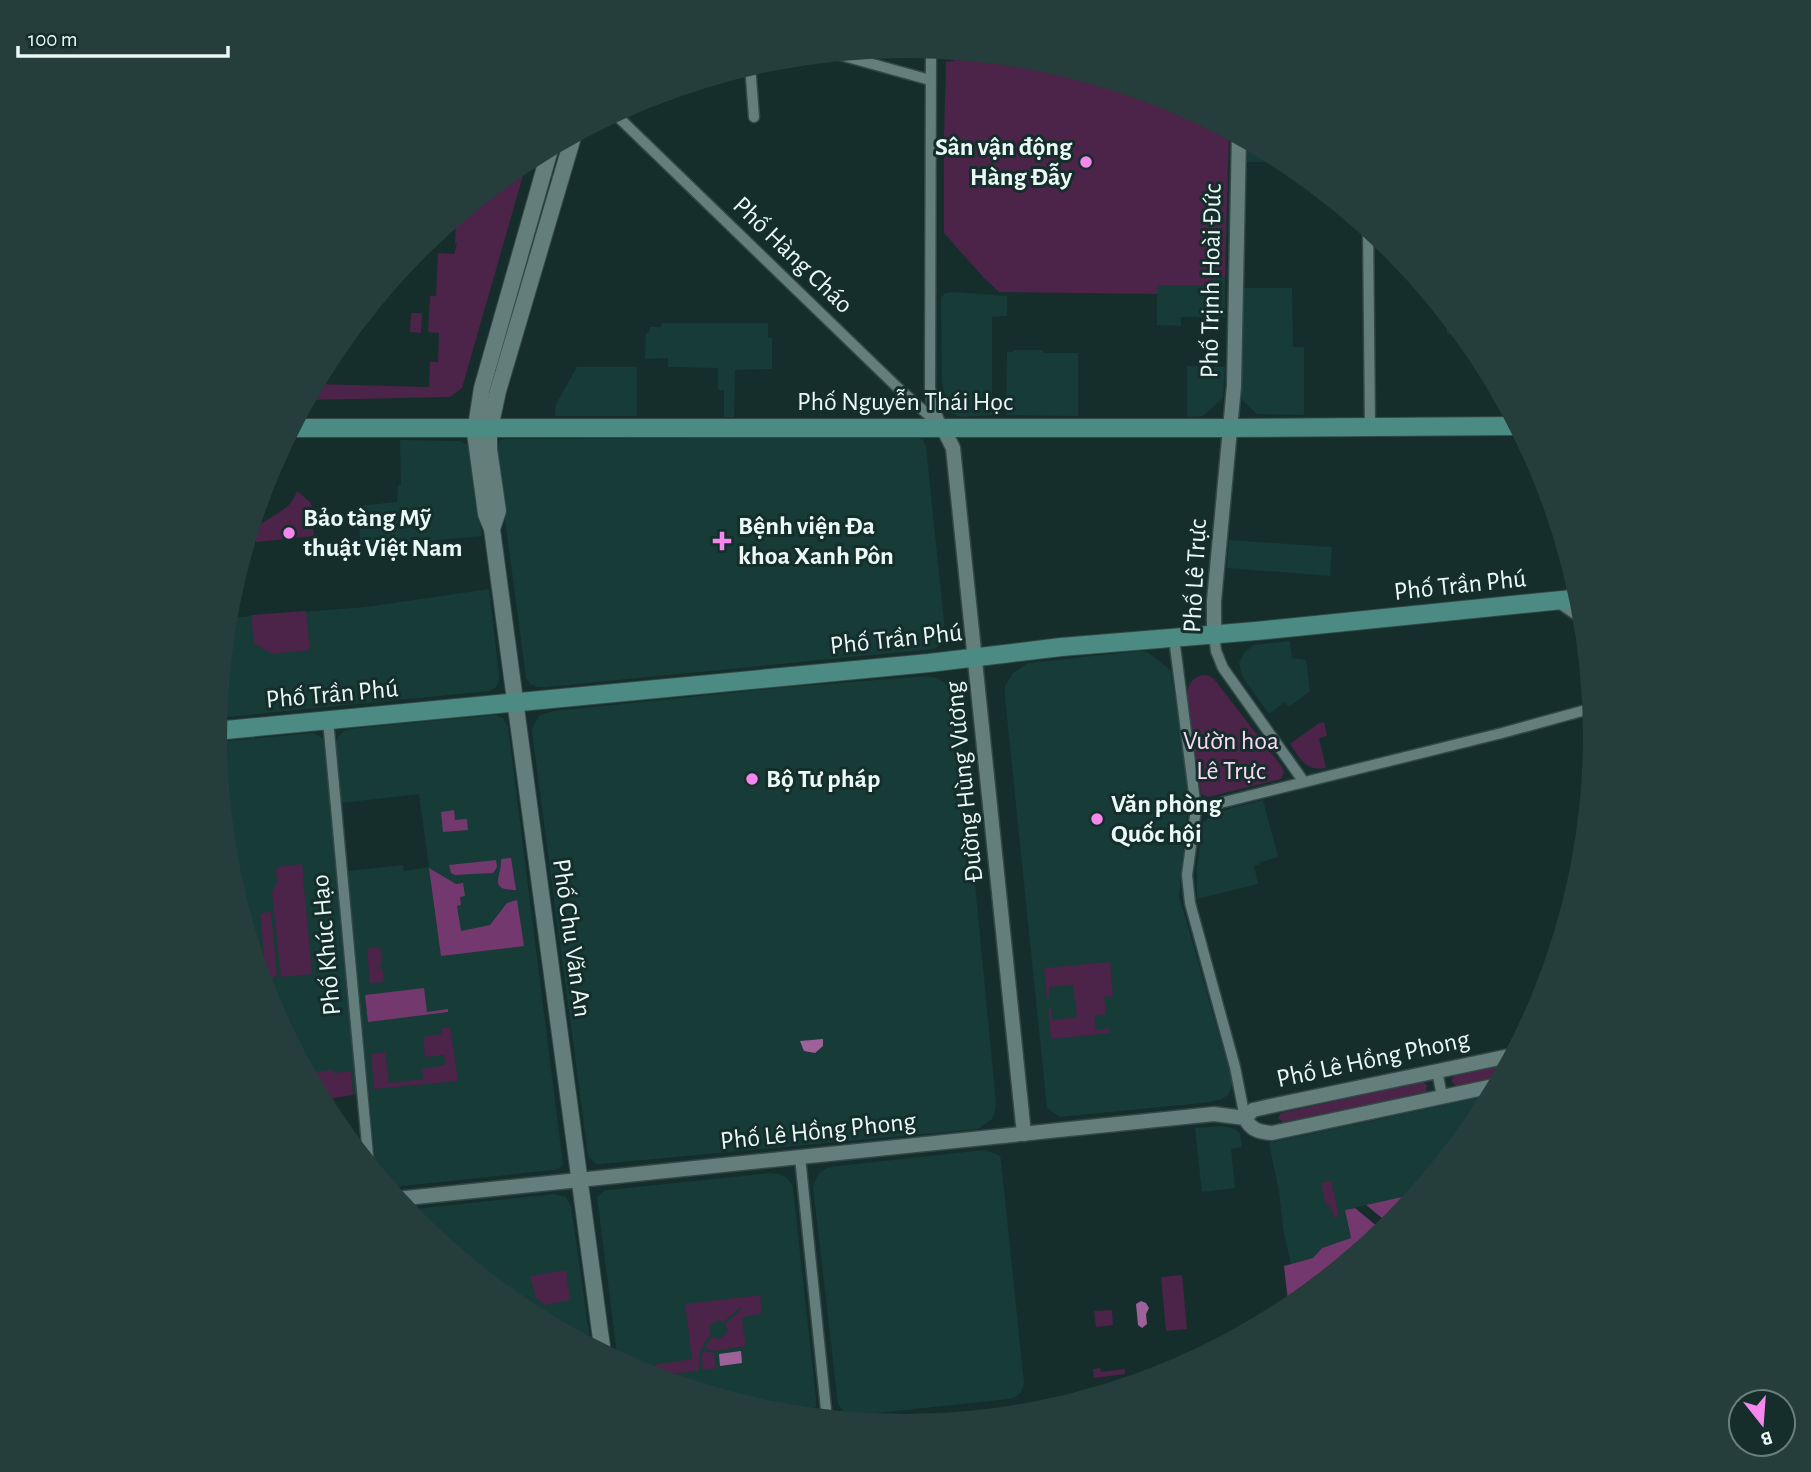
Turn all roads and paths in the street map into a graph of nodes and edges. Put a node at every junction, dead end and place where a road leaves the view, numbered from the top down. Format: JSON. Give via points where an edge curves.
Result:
{"nodes":[{"id":1,"x":931,"y":59,"type":"edge"},
{"id":2,"x":856,"y":60,"type":"edge"},
{"id":3,"x":751,"y":76,"type":"edge"},
{"id":4,"x":930,"y":80,"type":"junction"},
{"id":5,"x":754,"y":117,"type":"dead end"},
{"id":6,"x":622,"y":121,"type":"edge"},
{"id":7,"x":1239,"y":146,"type":"edge"},
{"id":8,"x":570,"y":147,"type":"edge"},
{"id":9,"x":547,"y":161,"type":"edge"},
{"id":10,"x":1368,"y":240,"type":"edge"},
{"id":11,"x":1509,"y":426,"type":"edge"},
{"id":12,"x":483,"y":427,"type":"junction"},
{"id":13,"x":1370,"y":427,"type":"junction"},
{"id":14,"x":301,"y":428,"type":"edge"},
{"id":15,"x":943,"y":428,"type":"junction"},
{"id":16,"x":1231,"y":428,"type":"junction"},
{"id":17,"x":1570,"y":599,"type":"edge"},
{"id":18,"x":1556,"y":601,"type":"junction"},
{"id":19,"x":1572,"y":612,"type":"edge"},
{"id":20,"x":1214,"y":634,"type":"junction"},
{"id":21,"x":1174,"y":638,"type":"junction"},
{"id":22,"x":976,"y":658,"type":"junction"},
{"id":23,"x":515,"y":703,"type":"junction"},
{"id":24,"x":1583,"y":711,"type":"edge"},
{"id":25,"x":328,"y":720,"type":"junction"},
{"id":26,"x":227,"y":730,"type":"edge"},
{"id":27,"x":1304,"y":782,"type":"junction"},
{"id":28,"x":1196,"y":809,"type":"junction"},
{"id":29,"x":1502,"y":1057,"type":"edge"},
{"id":30,"x":1437,"y":1071,"type":"junction"},
{"id":31,"x":1485,"y":1087,"type":"edge"},
{"id":32,"x":1443,"y":1097,"type":"junction"},
{"id":33,"x":1245,"y":1118,"type":"junction"},
{"id":34,"x":1024,"y":1134,"type":"junction"},
{"id":35,"x":367,"y":1150,"type":"edge"},
{"id":36,"x":800,"y":1157,"type":"junction"},
{"id":37,"x":580,"y":1180,"type":"junction"},
{"id":38,"x":409,"y":1198,"type":"edge"},
{"id":39,"x":601,"y":1342,"type":"edge"},
{"id":40,"x":826,"y":1409,"type":"edge"}],
"edges":[{"from":1,"to":4,"type":"street"},
{"from":2,"to":4,"type":"street"},
{"from":3,"to":5,"type":"street"},
{"from":4,"to":15,"type":"street","via":[[930,387]]},
{"from":6,"to":15,"type":"street","name":"Phố Hàng Cháo"},
{"from":7,"to":16,"type":"street","name":"Phố Trịnh Hoài Đức"},
{"from":8,"to":12,"type":"main road","via":[[498,391]]},
{"from":9,"to":12,"type":"main road","via":[[482,388]]},
{"from":10,"to":13,"type":"street"},
{"from":11,"to":13,"type":"main road","name":"Phố Nguyễn Thái Học"},
{"from":12,"to":14,"type":"main road","name":"Phố Nguyễn Thái Học"},
{"from":12,"to":15,"type":"main road","name":"Phố Nguyễn Thái Học"},
{"from":12,"to":23,"type":"main road","name":"Phố Chu Văn An","via":[[489,433],[498,510],[492,529]]},
{"from":13,"to":16,"type":"main road","name":"Phố Nguyễn Thái Học"},
{"from":15,"to":16,"type":"main road","name":"Phố Nguyễn Thái Học"},
{"from":15,"to":22,"type":"street","name":"Đường Hùng Vương","via":[[953,448]]},
{"from":16,"to":20,"type":"street","name":"Phố Lê Trực"},
{"from":17,"to":18,"type":"main road","name":"Phố Trần Phú"},
{"from":18,"to":19,"type":"street"},
{"from":18,"to":20,"type":"main road","name":"Phố Trần Phú"},
{"from":20,"to":21,"type":"main road","name":"Phố Trần Phú"},
{"from":20,"to":27,"type":"street","name":"Phố Lê Trực","via":[[1223,668]]},
{"from":21,"to":22,"type":"main road","name":"Phố Trần Phú"},
{"from":21,"to":28,"type":"street"},
{"from":22,"to":23,"type":"main road","name":"Phố Trần Phú"},
{"from":22,"to":34,"type":"street","name":"Đường Hùng Vương"},
{"from":23,"to":25,"type":"main road","name":"Phố Trần Phú"},
{"from":23,"to":37,"type":"main road","name":"Phố Chu Văn An"},
{"from":24,"to":27,"type":"street"},
{"from":25,"to":26,"type":"main road","name":"Phố Trần Phú"},
{"from":25,"to":35,"type":"street","name":"Phố Khúc Hạo"},
{"from":27,"to":28,"type":"street"},
{"from":28,"to":33,"type":"street","via":[[1188,875],[1190,904],[1240,1084]]},
{"from":29,"to":30,"type":"street","name":"Phố Lê Hồng Phong"},
{"from":30,"to":32,"type":"street"},
{"from":30,"to":33,"type":"street","name":"Phố Lê Hồng Phong","via":[[1253,1110]]},
{"from":31,"to":32,"type":"street","name":"Phố Lê Hồng Phong"},
{"from":32,"to":33,"type":"street","name":"Phố Lê Hồng Phong","via":[[1272,1133],[1250,1127]]},
{"from":33,"to":34,"type":"street","name":"Phố Lê Hồng Phong","via":[[1214,1114]]},
{"from":34,"to":36,"type":"street","name":"Phố Lê Hồng Phong"},
{"from":36,"to":37,"type":"street","name":"Phố Lê Hồng Phong"},
{"from":36,"to":40,"type":"street"},
{"from":37,"to":38,"type":"street","name":"Phố Lê Hồng Phong"},
{"from":37,"to":39,"type":"main road","name":"Phố Chu Văn An"}]}
